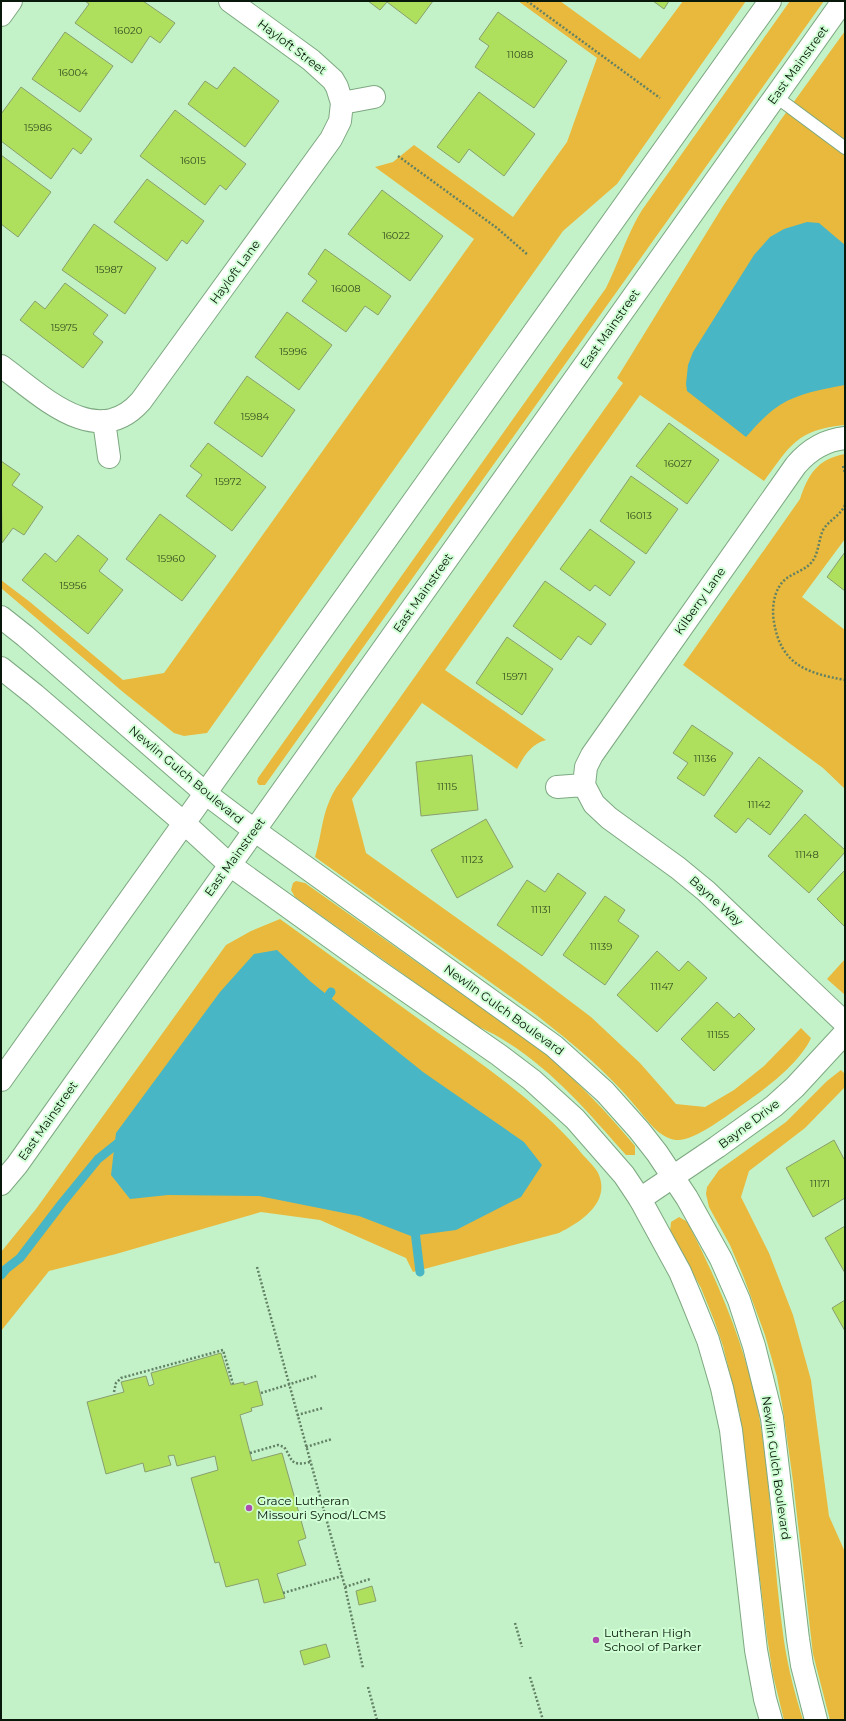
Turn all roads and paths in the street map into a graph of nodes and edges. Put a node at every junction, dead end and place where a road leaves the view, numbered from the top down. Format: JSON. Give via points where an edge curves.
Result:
{"nodes":[{"id":1,"x":11,"y":1,"type":"edge"},
{"id":2,"x":230,"y":1,"type":"edge"},
{"id":3,"x":527,"y":1,"type":"edge"},
{"id":4,"x":770,"y":1,"type":"edge"},
{"id":5,"x":843,"y":1,"type":"edge"},
{"id":6,"x":1,"y":15,"type":"edge"},
{"id":7,"x":775,"y":96,"type":"junction"},
{"id":8,"x":374,"y":97,"type":"dead end"},
{"id":9,"x":660,"y":98,"type":"dead end"},
{"id":10,"x":342,"y":103,"type":"junction"},
{"id":11,"x":845,"y":148,"type":"edge"},
{"id":12,"x":398,"y":156,"type":"dead end"},
{"id":13,"x":528,"y":255,"type":"dead end"},
{"id":14,"x":1,"y":366,"type":"edge"},
{"id":15,"x":104,"y":421,"type":"junction"},
{"id":16,"x":843,"y":439,"type":"edge"},
{"id":17,"x":109,"y":457,"type":"dead end"},
{"id":18,"x":844,"y":466,"type":"dead end"},
{"id":19,"x":845,"y":473,"type":"edge"},
{"id":20,"x":845,"y":505,"type":"edge"},
{"id":21,"x":1,"y":617,"type":"edge"},
{"id":22,"x":1,"y":668,"type":"edge"},
{"id":23,"x":845,"y":680,"type":"edge"},
{"id":24,"x":584,"y":785,"type":"junction"},
{"id":25,"x":557,"y":788,"type":"dead end"},
{"id":26,"x":205,"y":793,"type":"junction"},
{"id":27,"x":184,"y":823,"type":"junction"},
{"id":28,"x":254,"y":830,"type":"junction"},
{"id":29,"x":230,"y":865,"type":"junction"},
{"id":30,"x":845,"y":1023,"type":"edge"},
{"id":31,"x":845,"y":1033,"type":"edge"},
{"id":32,"x":1,"y":1080,"type":"edge"},
{"id":33,"x":673,"y":1177,"type":"junction"},
{"id":34,"x":1,"y":1184,"type":"edge"},
{"id":35,"x":640,"y":1199,"type":"junction"},
{"id":36,"x":257,"y":1267,"type":"dead end"},
{"id":37,"x":316,"y":1376,"type":"dead end"},
{"id":38,"x":233,"y":1384,"type":"dead end"},
{"id":39,"x":289,"y":1384,"type":"junction"},
{"id":40,"x":114,"y":1392,"type":"dead end"},
{"id":41,"x":261,"y":1393,"type":"dead end"},
{"id":42,"x":323,"y":1408,"type":"dead end"},
{"id":43,"x":297,"y":1415,"type":"junction"},
{"id":44,"x":332,"y":1440,"type":"dead end"},
{"id":45,"x":306,"y":1447,"type":"junction"},
{"id":46,"x":250,"y":1453,"type":"dead end"},
{"id":47,"x":310,"y":1462,"type":"junction"},
{"id":48,"x":342,"y":1576,"type":"junction"},
{"id":49,"x":370,"y":1579,"type":"dead end"},
{"id":50,"x":345,"y":1587,"type":"junction"},
{"id":51,"x":283,"y":1593,"type":"dead end"},
{"id":52,"x":515,"y":1623,"type":"dead end"},
{"id":53,"x":522,"y":1647,"type":"dead end"},
{"id":54,"x":363,"y":1668,"type":"dead end"},
{"id":55,"x":530,"y":1677,"type":"dead end"},
{"id":56,"x":368,"y":1687,"type":"dead end"},
{"id":57,"x":377,"y":1720,"type":"edge"},
{"id":58,"x":543,"y":1720,"type":"edge"},
{"id":59,"x":771,"y":1720,"type":"edge"},
{"id":60,"x":816,"y":1720,"type":"edge"}],
"edges":[{"from":1,"to":6,"type":"street"},
{"from":2,"to":10,"type":"street","name":"Hayloft Street","via":[[324,71],[337,87]]},
{"from":3,"to":9,"type":"path"},
{"from":4,"to":26,"type":"street"},
{"from":5,"to":7,"type":"street","name":"East Mainstreet"},
{"from":7,"to":11,"type":"lane"},
{"from":7,"to":28,"type":"street","name":"East Mainstreet"},
{"from":8,"to":10,"type":"street"},
{"from":10,"to":15,"type":"street","name":"Hayloft Lane","via":[[340,121],[331,140],[141,401],[127,415]]},
{"from":12,"to":13,"type":"path","via":[[497,228]]},
{"from":14,"to":15,"type":"street","name":"Hayloft Lane","via":[[67,414],[85,420]]},
{"from":15,"to":17,"type":"street"},
{"from":16,"to":24,"type":"street","name":"Kilberry Lane","via":[[827,442],[811,450],[796,465],[599,745],[586,767]]},
{"from":18,"to":19,"type":"path"},
{"from":20,"to":23,"type":"path","via":[[823,531],[811,563],[803,570],[787,577],[779,586],[774,601],[773,618],[780,644],[794,662],[818,675]]},
{"from":21,"to":26,"type":"street","name":"Newlin Gulch Boulevard"},
{"from":22,"to":27,"type":"street","via":[[35,694]]},
{"from":24,"to":25,"type":"street"},
{"from":24,"to":30,"type":"street","name":"Bayne Way","via":[[589,797],[602,812],[693,880]]},
{"from":26,"to":27,"type":"street"},
{"from":26,"to":28,"type":"street","name":"Newlin Gulch Boulevard"},
{"from":27,"to":29,"type":"street"},
{"from":27,"to":32,"type":"street"},
{"from":28,"to":29,"type":"street","name":"East Mainstreet"},
{"from":28,"to":33,"type":"street","name":"Newlin Gulch Boulevard","via":[[554,1046],[626,1115]]},
{"from":29,"to":34,"type":"street","name":"East Mainstreet"},
{"from":29,"to":35,"type":"street","via":[[532,1080],[576,1119],[620,1170]]},
{"from":31,"to":33,"type":"street","name":"Bayne Drive","via":[[774,1106]]},
{"from":33,"to":35,"type":"street","name":"Bayne Drive"},
{"from":33,"to":60,"type":"street","name":"Newlin Gulch Boulevard","via":[[730,1277],[754,1346],[767,1395],[776,1446],[798,1640]]},
{"from":35,"to":59,"type":"street","via":[[691,1298],[708,1340],[722,1388],[731,1430],[754,1637]]},
{"from":36,"to":39,"type":"path"},
{"from":37,"to":39,"type":"path"},
{"from":38,"to":40,"type":"path","via":[[223,1350],[121,1378],[116,1383]]},
{"from":39,"to":41,"type":"path"},
{"from":39,"to":43,"type":"path"},
{"from":42,"to":43,"type":"path"},
{"from":43,"to":45,"type":"path"},
{"from":44,"to":45,"type":"path"},
{"from":45,"to":47,"type":"path"},
{"from":46,"to":47,"type":"path","via":[[278,1445],[284,1447],[293,1461],[302,1464]]},
{"from":47,"to":48,"type":"path"},
{"from":48,"to":50,"type":"path"},
{"from":48,"to":51,"type":"path"},
{"from":49,"to":50,"type":"path"},
{"from":50,"to":54,"type":"path"},
{"from":52,"to":53,"type":"path"},
{"from":55,"to":58,"type":"path"},
{"from":56,"to":57,"type":"path"}]}
